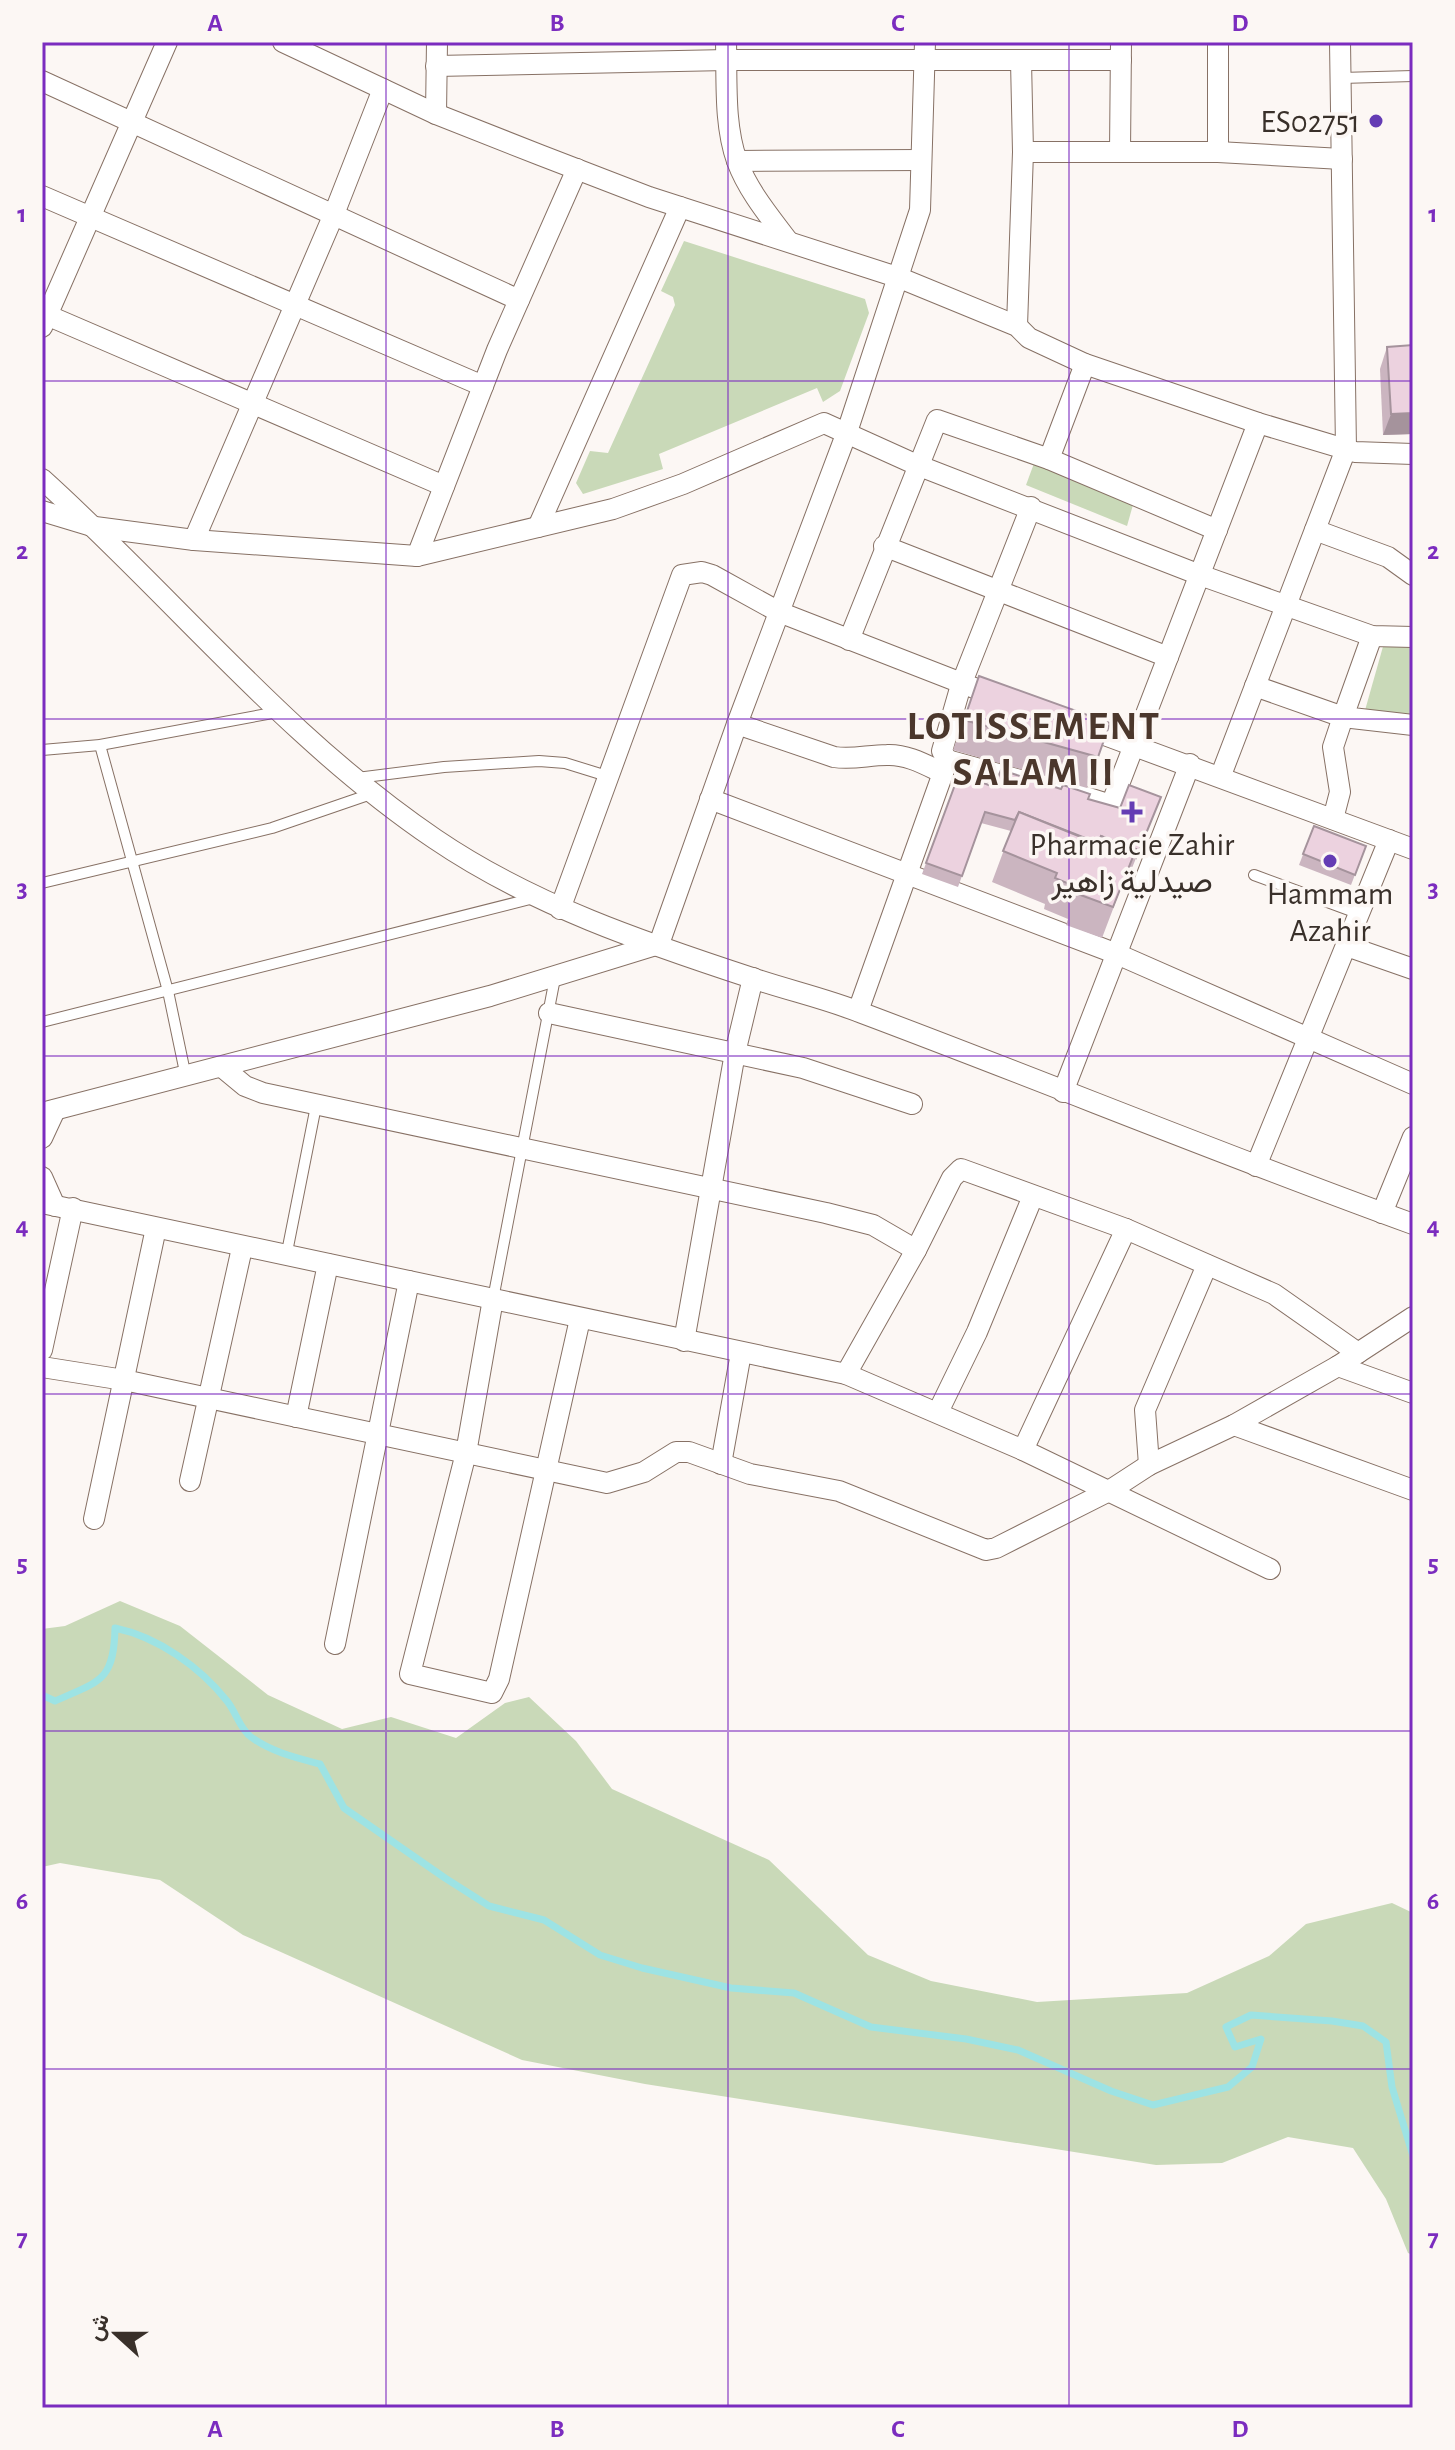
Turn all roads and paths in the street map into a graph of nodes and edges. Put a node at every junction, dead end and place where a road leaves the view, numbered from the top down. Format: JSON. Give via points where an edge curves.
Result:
{"nodes":[{"id":1,"x":167,"y":42,"type":"edge"},
{"id":2,"x":283,"y":42,"type":"edge"},
{"id":3,"x":437,"y":42,"type":"edge"},
{"id":4,"x":1218,"y":42,"type":"edge"},
{"id":5,"x":1340,"y":42,"type":"edge"},
{"id":6,"x":726,"y":51,"type":"edge"},
{"id":7,"x":925,"y":51,"type":"edge"},
{"id":8,"x":1121,"y":51,"type":"edge"},
{"id":9,"x":1021,"y":61,"type":"junction"},
{"id":10,"x":436,"y":66,"type":"junction"},
{"id":11,"x":1413,"y":76,"type":"edge"},
{"id":12,"x":1341,"y":78,"type":"junction"},
{"id":13,"x":42,"y":81,"type":"edge"},
{"id":14,"x":383,"y":89,"type":"junction"},
{"id":15,"x":436,"y":114,"type":"junction"},
{"id":16,"x":132,"y":121,"type":"junction"},
{"id":17,"x":1023,"y":152,"type":"junction"},
{"id":18,"x":1120,"y":152,"type":"junction"},
{"id":19,"x":1218,"y":152,"type":"junction"},
{"id":20,"x":1342,"y":159,"type":"junction"},
{"id":21,"x":921,"y":160,"type":"junction"},
{"id":22,"x":737,"y":161,"type":"junction"},
{"id":23,"x":577,"y":169,"type":"junction"},
{"id":24,"x":42,"y":196,"type":"edge"},
{"id":25,"x":680,"y":207,"type":"junction"},
{"id":26,"x":334,"y":214,"type":"junction"},
{"id":27,"x":91,"y":215,"type":"junction"},
{"id":28,"x":788,"y":241,"type":"junction"},
{"id":29,"x":900,"y":278,"type":"junction"},
{"id":30,"x":519,"y":300,"type":"junction"},
{"id":31,"x":296,"y":304,"type":"junction"},
{"id":32,"x":44,"y":318,"type":"edge"},
{"id":33,"x":1017,"y":326,"type":"junction"},
{"id":34,"x":1085,"y":364,"type":"junction"},
{"id":35,"x":483,"y":386,"type":"junction"},
{"id":36,"x":251,"y":403,"type":"junction"},
{"id":37,"x":1258,"y":423,"type":"junction"},
{"id":38,"x":847,"y":432,"type":"junction"},
{"id":39,"x":1346,"y":449,"type":"junction"},
{"id":40,"x":1413,"y":454,"type":"edge"},
{"id":41,"x":1049,"y":459,"type":"junction"},
{"id":42,"x":917,"y":465,"type":"junction"},
{"id":43,"x":42,"y":479,"type":"edge"},
{"id":44,"x":444,"y":486,"type":"junction"},
{"id":45,"x":1031,"y":507,"type":"junction"},
{"id":46,"x":42,"y":511,"type":"edge"},
{"id":47,"x":95,"y":527,"type":"junction"},
{"id":48,"x":538,"y":527,"type":"junction"},
{"id":49,"x":1217,"y":530,"type":"junction"},
{"id":50,"x":1315,"y":530,"type":"junction"},
{"id":51,"x":194,"y":540,"type":"junction"},
{"id":52,"x":884,"y":546,"type":"junction"},
{"id":53,"x":417,"y":556,"type":"junction"},
{"id":54,"x":1200,"y":575,"type":"junction"},
{"id":55,"x":1413,"y":575,"type":"edge"},
{"id":56,"x":998,"y":588,"type":"junction"},
{"id":57,"x":1286,"y":604,"type":"junction"},
{"id":58,"x":779,"y":612,"type":"junction"},
{"id":59,"x":1372,"y":636,"type":"junction"},
{"id":60,"x":1413,"y":637,"type":"edge"},
{"id":61,"x":849,"y":640,"type":"junction"},
{"id":62,"x":1168,"y":657,"type":"junction"},
{"id":63,"x":961,"y":685,"type":"junction"},
{"id":64,"x":1255,"y":686,"type":"junction"},
{"id":65,"x":1019,"y":705,"type":"edge"},
{"id":66,"x":278,"y":712,"type":"junction"},
{"id":67,"x":1343,"y":717,"type":"junction"},
{"id":68,"x":1062,"y":720,"type":"edge"},
{"id":69,"x":737,"y":724,"type":"junction"},
{"id":70,"x":1413,"y":725,"type":"edge"},
{"id":71,"x":100,"y":745,"type":"junction"},
{"id":72,"x":1135,"y":745,"type":"junction"},
{"id":73,"x":42,"y":750,"type":"edge"},
{"id":74,"x":1190,"y":764,"type":"junction"},
{"id":75,"x":945,"y":766,"type":"junction"},
{"id":76,"x":1221,"y":775,"type":"junction"},
{"id":77,"x":607,"y":776,"type":"junction"},
{"id":78,"x":357,"y":778,"type":"junction"},
{"id":79,"x":371,"y":794,"type":"junction"},
{"id":80,"x":710,"y":799,"type":"junction"},
{"id":81,"x":1333,"y":819,"type":"junction"},
{"id":82,"x":1389,"y":840,"type":"junction"},
{"id":83,"x":1413,"y":849,"type":"edge"},
{"id":84,"x":134,"y":862,"type":"junction"},
{"id":85,"x":1254,"y":875,"type":"dead end"},
{"id":86,"x":908,"y":876,"type":"junction"},
{"id":87,"x":42,"y":883,"type":"edge"},
{"id":88,"x":536,"y":898,"type":"junction"},
{"id":89,"x":560,"y":909,"type":"junction"},
{"id":90,"x":1360,"y":914,"type":"junction"},
{"id":91,"x":659,"y":944,"type":"junction"},
{"id":92,"x":1347,"y":946,"type":"junction"},
{"id":93,"x":1117,"y":954,"type":"junction"},
{"id":94,"x":1413,"y":969,"type":"edge"},
{"id":95,"x":555,"y":978,"type":"junction"},
{"id":96,"x":753,"y":978,"type":"junction"},
{"id":97,"x":168,"y":991,"type":"junction"},
{"id":98,"x":858,"y":1011,"type":"junction"},
{"id":99,"x":549,"y":1013,"type":"junction"},
{"id":100,"x":42,"y":1022,"type":"edge"},
{"id":101,"x":1308,"y":1039,"type":"junction"},
{"id":102,"x":735,"y":1053,"type":"junction"},
{"id":103,"x":222,"y":1067,"type":"junction"},
{"id":104,"x":186,"y":1077,"type":"junction"},
{"id":105,"x":1413,"y":1084,"type":"edge"},
{"id":106,"x":1063,"y":1092,"type":"junction"},
{"id":107,"x":912,"y":1104,"type":"dead end"},
{"id":108,"x":316,"y":1106,"type":"junction"},
{"id":109,"x":48,"y":1112,"type":"edge"},
{"id":110,"x":1413,"y":1137,"type":"edge"},
{"id":111,"x":42,"y":1138,"type":"edge"},
{"id":112,"x":523,"y":1150,"type":"junction"},
{"id":113,"x":1256,"y":1166,"type":"junction"},
{"id":114,"x":42,"y":1177,"type":"edge"},
{"id":115,"x":710,"y":1191,"type":"junction"},
{"id":116,"x":1033,"y":1196,"type":"junction"},
{"id":117,"x":57,"y":1206,"type":"edge"},
{"id":118,"x":1382,"y":1213,"type":"junction"},
{"id":119,"x":1413,"y":1224,"type":"edge"},
{"id":120,"x":156,"y":1228,"type":"junction"},
{"id":121,"x":1126,"y":1229,"type":"junction"},
{"id":122,"x":242,"y":1248,"type":"junction"},
{"id":123,"x":916,"y":1250,"type":"junction"},
{"id":124,"x":286,"y":1258,"type":"junction"},
{"id":125,"x":328,"y":1264,"type":"junction"},
{"id":126,"x":1207,"y":1265,"type":"junction"},
{"id":127,"x":409,"y":1281,"type":"junction"},
{"id":128,"x":493,"y":1299,"type":"junction"},
{"id":129,"x":1413,"y":1317,"type":"edge"},
{"id":130,"x":580,"y":1319,"type":"junction"},
{"id":131,"x":684,"y":1341,"type":"junction"},
{"id":132,"x":42,"y":1350,"type":"edge"},
{"id":133,"x":741,"y":1353,"type":"junction"},
{"id":134,"x":1358,"y":1353,"type":"junction"},
{"id":135,"x":1338,"y":1366,"type":"junction"},
{"id":136,"x":42,"y":1367,"type":"edge"},
{"id":137,"x":846,"y":1374,"type":"junction"},
{"id":138,"x":124,"y":1380,"type":"junction"},
{"id":139,"x":1413,"y":1393,"type":"edge"},
{"id":140,"x":210,"y":1400,"type":"junction"},
{"id":141,"x":938,"y":1412,"type":"junction"},
{"id":142,"x":296,"y":1417,"type":"junction"},
{"id":143,"x":1234,"y":1425,"type":"junction"},
{"id":144,"x":379,"y":1434,"type":"junction"},
{"id":145,"x":1023,"y":1450,"type":"junction"},
{"id":146,"x":466,"y":1453,"type":"junction"},
{"id":147,"x":721,"y":1464,"type":"junction"},
{"id":148,"x":1149,"y":1465,"type":"junction"},
{"id":149,"x":547,"y":1470,"type":"junction"},
{"id":150,"x":190,"y":1481,"type":"dead end"},
{"id":151,"x":1413,"y":1490,"type":"edge"},
{"id":152,"x":1109,"y":1491,"type":"junction"},
{"id":153,"x":94,"y":1519,"type":"dead end"},
{"id":154,"x":1270,"y":1569,"type":"dead end"},
{"id":155,"x":335,"y":1644,"type":"dead end"}],
"edges":[{"from":1,"to":16,"type":"street"},
{"from":2,"to":14,"type":"street"},
{"from":3,"to":10,"type":"street"},
{"from":4,"to":19,"type":"street"},
{"from":5,"to":12,"type":"street"},
{"from":6,"to":7,"type":"street"},
{"from":6,"to":10,"type":"street"},
{"from":6,"to":22,"type":"street"},
{"from":7,"to":9,"type":"street"},
{"from":7,"to":21,"type":"street"},
{"from":8,"to":9,"type":"street"},
{"from":8,"to":18,"type":"street"},
{"from":9,"to":17,"type":"street"},
{"from":10,"to":15,"type":"street"},
{"from":11,"to":12,"type":"lane"},
{"from":12,"to":20,"type":"street"},
{"from":13,"to":16,"type":"street"},
{"from":14,"to":15,"type":"street"},
{"from":14,"to":26,"type":"street"},
{"from":15,"to":23,"type":"street"},
{"from":16,"to":26,"type":"street"},
{"from":16,"to":27,"type":"street"},
{"from":17,"to":18,"type":"street"},
{"from":17,"to":33,"type":"street"},
{"from":18,"to":19,"type":"street"},
{"from":19,"to":20,"type":"street"},
{"from":20,"to":39,"type":"street"},
{"from":21,"to":22,"type":"street"},
{"from":21,"to":29,"type":"street","via":[[920,210]]},
{"from":22,"to":28,"type":"street"},
{"from":23,"to":25,"type":"street"},
{"from":23,"to":30,"type":"street"},
{"from":24,"to":27,"type":"street"},
{"from":25,"to":28,"type":"street"},
{"from":25,"to":48,"type":"street"},
{"from":26,"to":30,"type":"street"},
{"from":26,"to":31,"type":"street"},
{"from":27,"to":31,"type":"street"},
{"from":27,"to":32,"type":"street"},
{"from":28,"to":29,"type":"street"},
{"from":29,"to":33,"type":"street"},
{"from":29,"to":38,"type":"street"},
{"from":30,"to":35,"type":"street"},
{"from":31,"to":35,"type":"street"},
{"from":31,"to":36,"type":"street"},
{"from":32,"to":36,"type":"street"},
{"from":33,"to":34,"type":"street","via":[[1029,338]]},
{"from":34,"to":37,"type":"street"},
{"from":34,"to":41,"type":"street"},
{"from":35,"to":44,"type":"street"},
{"from":36,"to":44,"type":"street"},
{"from":36,"to":51,"type":"street"},
{"from":37,"to":39,"type":"street"},
{"from":37,"to":49,"type":"street"},
{"from":38,"to":42,"type":"street"},
{"from":38,"to":48,"type":"street","via":[[824,423],[683,484],[613,509]]},
{"from":38,"to":58,"type":"street"},
{"from":39,"to":40,"type":"street"},
{"from":39,"to":50,"type":"street"},
{"from":41,"to":42,"type":"street","via":[[942,419],[934,423]]},
{"from":41,"to":49,"type":"street"},
{"from":42,"to":45,"type":"street"},
{"from":42,"to":52,"type":"street"},
{"from":43,"to":47,"type":"street"},
{"from":44,"to":53,"type":"street"},
{"from":45,"to":54,"type":"street"},
{"from":45,"to":56,"type":"street"},
{"from":46,"to":47,"type":"street"},
{"from":47,"to":51,"type":"street"},
{"from":47,"to":66,"type":"street"},
{"from":48,"to":53,"type":"street"},
{"from":49,"to":54,"type":"street"},
{"from":50,"to":55,"type":"street","via":[[1388,557]]},
{"from":50,"to":57,"type":"street"},
{"from":51,"to":53,"type":"street"},
{"from":52,"to":56,"type":"street"},
{"from":52,"to":61,"type":"street"},
{"from":54,"to":57,"type":"street"},
{"from":54,"to":62,"type":"street"},
{"from":56,"to":62,"type":"street"},
{"from":56,"to":63,"type":"street"},
{"from":57,"to":59,"type":"street"},
{"from":57,"to":64,"type":"street"},
{"from":58,"to":61,"type":"street"},
{"from":58,"to":69,"type":"street"},
{"from":58,"to":77,"type":"street","via":[[712,575],[682,575]]},
{"from":59,"to":60,"type":"street"},
{"from":59,"to":67,"type":"street"},
{"from":61,"to":63,"type":"street"},
{"from":62,"to":72,"type":"street"},
{"from":63,"to":65,"type":"street"},
{"from":63,"to":75,"type":"street","via":[[942,751]]},
{"from":64,"to":67,"type":"street"},
{"from":64,"to":76,"type":"street"},
{"from":66,"to":71,"type":"lane"},
{"from":66,"to":78,"type":"street"},
{"from":67,"to":70,"type":"street"},
{"from":67,"to":81,"type":"street","via":[[1333,747],[1340,792]]},
{"from":68,"to":72,"type":"street"},
{"from":69,"to":75,"type":"street","via":[[834,757],[889,754]]},
{"from":69,"to":80,"type":"street"},
{"from":71,"to":73,"type":"lane"},
{"from":71,"to":84,"type":"lane"},
{"from":72,"to":74,"type":"street"},
{"from":72,"to":75,"type":"street","via":[[1111,805]]},
{"from":74,"to":76,"type":"street"},
{"from":74,"to":93,"type":"street","via":[[1136,881]]},
{"from":75,"to":86,"type":"street"},
{"from":76,"to":81,"type":"street"},
{"from":77,"to":78,"type":"lane","via":[[539,761]]},
{"from":77,"to":89,"type":"street"},
{"from":78,"to":79,"type":"street"},
{"from":79,"to":84,"type":"lane","via":[[272,828]]},
{"from":79,"to":88,"type":"street","via":[[438,842]]},
{"from":80,"to":86,"type":"street"},
{"from":80,"to":91,"type":"street"},
{"from":81,"to":82,"type":"street"},
{"from":82,"to":83,"type":"street"},
{"from":82,"to":90,"type":"street"},
{"from":84,"to":87,"type":"lane"},
{"from":84,"to":97,"type":"lane"},
{"from":85,"to":90,"type":"lane"},
{"from":86,"to":93,"type":"street"},
{"from":86,"to":98,"type":"street"},
{"from":88,"to":89,"type":"street"},
{"from":88,"to":97,"type":"lane"},
{"from":89,"to":91,"type":"street"},
{"from":90,"to":92,"type":"street"},
{"from":91,"to":95,"type":"street"},
{"from":91,"to":96,"type":"street"},
{"from":92,"to":94,"type":"street"},
{"from":92,"to":101,"type":"street"},
{"from":93,"to":101,"type":"street"},
{"from":93,"to":106,"type":"street"},
{"from":95,"to":99,"type":"lane"},
{"from":95,"to":103,"type":"street"},
{"from":96,"to":98,"type":"street"},
{"from":96,"to":102,"type":"street"},
{"from":97,"to":100,"type":"lane"},
{"from":97,"to":104,"type":"lane"},
{"from":98,"to":106,"type":"street"},
{"from":99,"to":102,"type":"street"},
{"from":99,"to":112,"type":"lane"},
{"from":101,"to":105,"type":"street"},
{"from":101,"to":113,"type":"street"},
{"from":102,"to":107,"type":"street","via":[[803,1068]]},
{"from":102,"to":115,"type":"street"},
{"from":103,"to":104,"type":"street"},
{"from":103,"to":108,"type":"street","via":[[245,1086]]},
{"from":104,"to":109,"type":"street"},
{"from":106,"to":113,"type":"street"},
{"from":108,"to":112,"type":"street"},
{"from":108,"to":124,"type":"lane"},
{"from":109,"to":111,"type":"street"},
{"from":110,"to":118,"type":"street"},
{"from":112,"to":115,"type":"street"},
{"from":112,"to":128,"type":"lane"},
{"from":113,"to":118,"type":"street"},
{"from":114,"to":117,"type":"street"},
{"from":115,"to":123,"type":"street","via":[[873,1225]]},
{"from":115,"to":131,"type":"street"},
{"from":116,"to":121,"type":"street"},
{"from":116,"to":123,"type":"street","via":[[956,1171]]},
{"from":116,"to":141,"type":"street"},
{"from":117,"to":120,"type":"street"},
{"from":117,"to":132,"type":"street"},
{"from":118,"to":119,"type":"street"},
{"from":120,"to":122,"type":"street"},
{"from":120,"to":138,"type":"street"},
{"from":121,"to":126,"type":"street"},
{"from":121,"to":145,"type":"street"},
{"from":122,"to":124,"type":"street"},
{"from":122,"to":140,"type":"street"},
{"from":123,"to":137,"type":"street"},
{"from":124,"to":125,"type":"street"},
{"from":125,"to":127,"type":"street"},
{"from":125,"to":142,"type":"street"},
{"from":126,"to":134,"type":"street","via":[[1274,1294]]},
{"from":126,"to":148,"type":"street","via":[[1145,1410]]},
{"from":127,"to":128,"type":"street"},
{"from":127,"to":144,"type":"street"},
{"from":128,"to":130,"type":"street"},
{"from":128,"to":146,"type":"street"},
{"from":129,"to":134,"type":"street"},
{"from":130,"to":131,"type":"street"},
{"from":130,"to":149,"type":"street"},
{"from":131,"to":133,"type":"street"},
{"from":133,"to":137,"type":"street"},
{"from":133,"to":147,"type":"street"},
{"from":134,"to":135,"type":"street"},
{"from":135,"to":139,"type":"street"},
{"from":135,"to":143,"type":"street"},
{"from":136,"to":138,"type":"street"},
{"from":137,"to":141,"type":"street"},
{"from":138,"to":140,"type":"street"},
{"from":138,"to":153,"type":"street"},
{"from":140,"to":142,"type":"street"},
{"from":140,"to":150,"type":"street"},
{"from":141,"to":145,"type":"street"},
{"from":142,"to":144,"type":"street"},
{"from":143,"to":148,"type":"street"},
{"from":143,"to":151,"type":"street"},
{"from":144,"to":146,"type":"street"},
{"from":144,"to":155,"type":"street"},
{"from":145,"to":152,"type":"street"},
{"from":146,"to":149,"type":"street"},
{"from":146,"to":149,"type":"street","via":[[410,1674],[487,1693],[495,1690],[499,1679]]},
{"from":147,"to":149,"type":"street","via":[[676,1452],[615,1483]]},
{"from":147,"to":152,"type":"street","via":[[839,1491],[986,1550]]},
{"from":148,"to":152,"type":"street"},
{"from":152,"to":154,"type":"street"}]}
